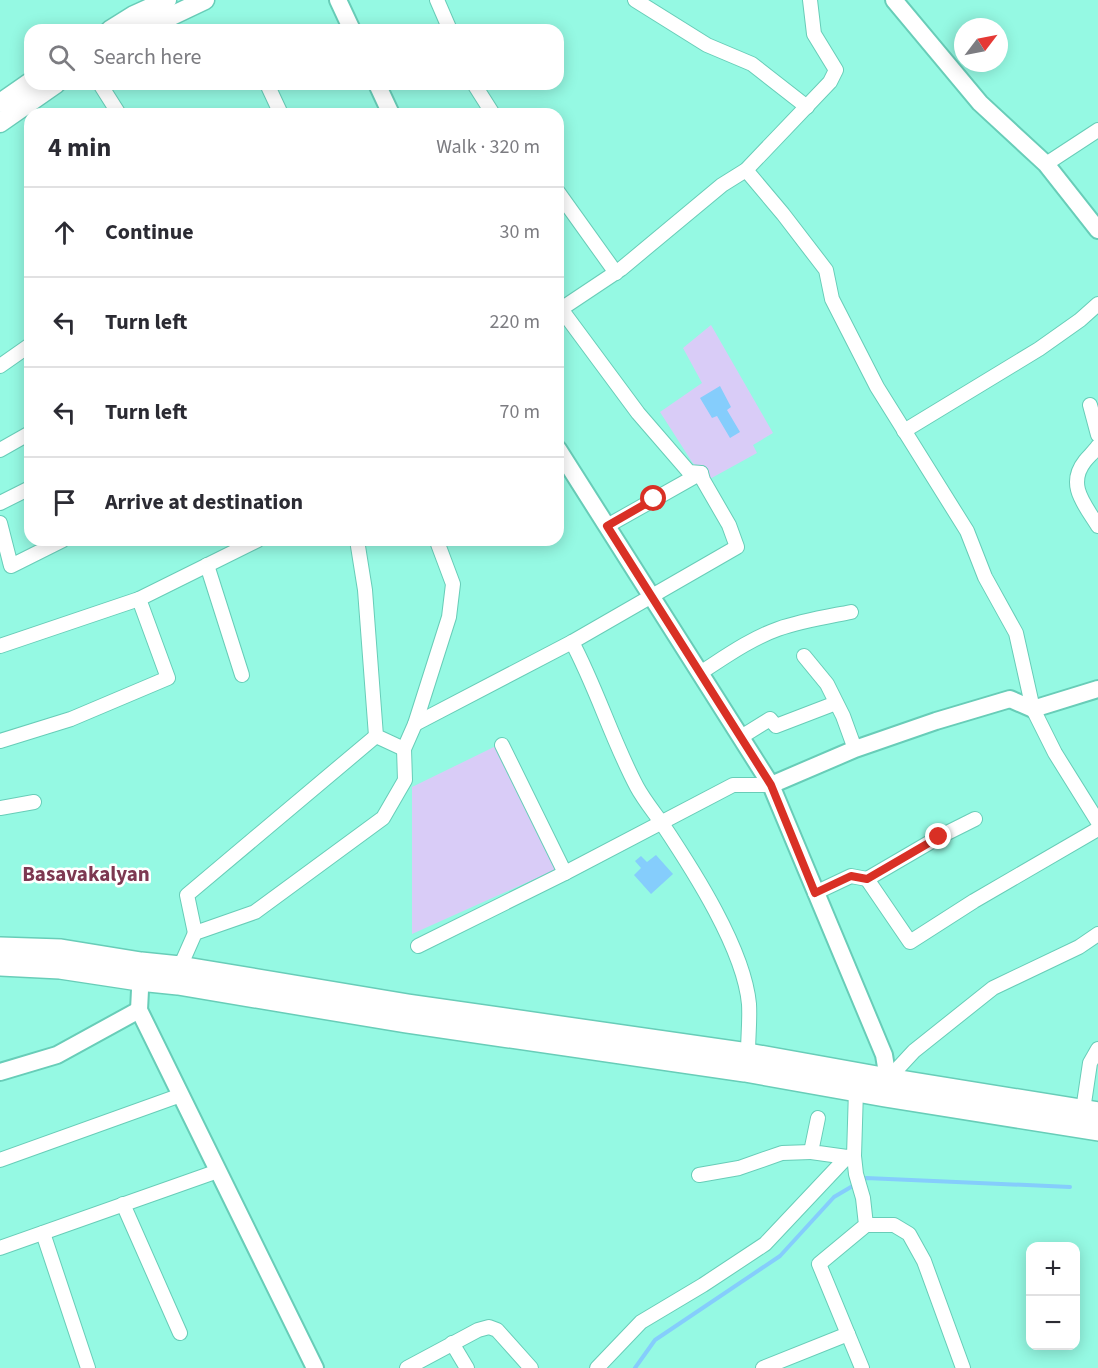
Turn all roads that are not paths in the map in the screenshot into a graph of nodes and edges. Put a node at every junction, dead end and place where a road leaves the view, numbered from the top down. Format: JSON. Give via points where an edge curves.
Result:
{"nodes":[{"id":1,"x":167,"y":0,"type":"edge"},
{"id":2,"x":205,"y":0,"type":"edge"},
{"id":3,"x":338,"y":0,"type":"edge"},
{"id":4,"x":437,"y":0,"type":"edge"},
{"id":5,"x":635,"y":0,"type":"edge"},
{"id":6,"x":810,"y":0,"type":"edge"},
{"id":7,"x":894,"y":0,"type":"edge"},
{"id":8,"x":120,"y":24,"type":"edge"},
{"id":9,"x":155,"y":24,"type":"edge"},
{"id":10,"x":349,"y":24,"type":"edge"},
{"id":11,"x":447,"y":24,"type":"edge"},
{"id":12,"x":24,"y":86,"type":"edge"},
{"id":13,"x":47,"y":90,"type":"edge"},
{"id":14,"x":104,"y":90,"type":"edge"},
{"id":15,"x":270,"y":90,"type":"edge"},
{"id":16,"x":380,"y":90,"type":"edge"},
{"id":17,"x":478,"y":90,"type":"edge"},
{"id":18,"x":0,"y":103,"type":"edge"},
{"id":19,"x":807,"y":107,"type":"junction"},
{"id":20,"x":114,"y":108,"type":"edge"},
{"id":21,"x":278,"y":108,"type":"edge"},
{"id":22,"x":389,"y":108,"type":"edge"},
{"id":23,"x":489,"y":108,"type":"edge"},
{"id":24,"x":0,"y":123,"type":"edge"},
{"id":25,"x":1098,"y":130,"type":"edge"},
{"id":26,"x":1046,"y":164,"type":"junction"},
{"id":27,"x":746,"y":170,"type":"junction"},
{"id":28,"x":564,"y":200,"type":"edge"},
{"id":29,"x":1098,"y":230,"type":"edge"},
{"id":30,"x":616,"y":273,"type":"junction"},
{"id":31,"x":1098,"y":304,"type":"edge"},
{"id":32,"x":564,"y":307,"type":"edge"},
{"id":33,"x":564,"y":317,"type":"edge"},
{"id":34,"x":24,"y":349,"type":"edge"},
{"id":35,"x":0,"y":366,"type":"edge"},
{"id":36,"x":1090,"y":405,"type":"dead end"},
{"id":37,"x":904,"y":431,"type":"junction"},
{"id":38,"x":1098,"y":435,"type":"edge"},
{"id":39,"x":24,"y":436,"type":"edge"},
{"id":40,"x":1098,"y":446,"type":"edge"},
{"id":41,"x":0,"y":450,"type":"edge"},
{"id":42,"x":564,"y":458,"type":"edge"},
{"id":43,"x":701,"y":473,"type":"junction"},
{"id":44,"x":24,"y":491,"type":"edge"},
{"id":45,"x":0,"y":503,"type":"edge"},
{"id":46,"x":0,"y":523,"type":"edge"},
{"id":47,"x":607,"y":526,"type":"junction"},
{"id":48,"x":1098,"y":526,"type":"edge"},
{"id":49,"x":51,"y":546,"type":"edge"},
{"id":50,"x":230,"y":546,"type":"edge"},
{"id":51,"x":358,"y":546,"type":"edge"},
{"id":52,"x":439,"y":546,"type":"edge"},
{"id":53,"x":207,"y":565,"type":"junction"},
{"id":54,"x":651,"y":597,"type":"junction"},
{"id":55,"x":139,"y":599,"type":"junction"},
{"id":56,"x":851,"y":612,"type":"dead end"},
{"id":57,"x":572,"y":642,"type":"junction"},
{"id":58,"x":0,"y":646,"type":"edge"},
{"id":59,"x":804,"y":656,"type":"dead end"},
{"id":60,"x":700,"y":673,"type":"junction"},
{"id":61,"x":242,"y":675,"type":"dead end"},
{"id":62,"x":1098,"y":689,"type":"edge"},
{"id":63,"x":837,"y":703,"type":"junction"},
{"id":64,"x":1032,"y":709,"type":"junction"},
{"id":65,"x":415,"y":724,"type":"junction"},
{"id":66,"x":376,"y":736,"type":"junction"},
{"id":67,"x":741,"y":737,"type":"junction"},
{"id":68,"x":0,"y":741,"type":"edge"},
{"id":69,"x":502,"y":745,"type":"dead end"},
{"id":70,"x":855,"y":749,"type":"junction"},
{"id":71,"x":404,"y":750,"type":"junction"},
{"id":72,"x":771,"y":785,"type":"junction"},
{"id":73,"x":34,"y":802,"type":"dead end"},
{"id":74,"x":0,"y":808,"type":"edge"},
{"id":75,"x":975,"y":819,"type":"dead end"},
{"id":76,"x":1098,"y":822,"type":"edge"},
{"id":77,"x":661,"y":823,"type":"junction"},
{"id":78,"x":1098,"y":829,"type":"edge"},
{"id":79,"x":566,"y":873,"type":"junction"},
{"id":80,"x":867,"y":879,"type":"junction"},
{"id":81,"x":815,"y":893,"type":"junction"},
{"id":82,"x":195,"y":933,"type":"junction"},
{"id":83,"x":1098,"y":934,"type":"edge"},
{"id":84,"x":418,"y":946,"type":"dead end"},
{"id":85,"x":0,"y":948,"type":"edge"},
{"id":86,"x":0,"y":965,"type":"edge"},
{"id":87,"x":140,"y":972,"type":"junction"},
{"id":88,"x":179,"y":976,"type":"junction"},
{"id":89,"x":139,"y":1010,"type":"junction"},
{"id":90,"x":1098,"y":1049,"type":"edge"},
{"id":91,"x":748,"y":1054,"type":"junction"},
{"id":92,"x":1094,"y":1062,"type":"edge"},
{"id":93,"x":0,"y":1072,"type":"edge"},
{"id":94,"x":886,"y":1088,"type":"junction"},
{"id":95,"x":856,"y":1090,"type":"junction"},
{"id":96,"x":181,"y":1095,"type":"junction"},
{"id":97,"x":1091,"y":1112,"type":"edge"},
{"id":98,"x":818,"y":1118,"type":"dead end"},
{"id":99,"x":1098,"y":1130,"type":"edge"},
{"id":100,"x":811,"y":1152,"type":"junction"},
{"id":101,"x":850,"y":1156,"type":"junction"},
{"id":102,"x":0,"y":1160,"type":"edge"},
{"id":103,"x":218,"y":1171,"type":"junction"},
{"id":104,"x":699,"y":1175,"type":"dead end"},
{"id":105,"x":123,"y":1204,"type":"junction"},
{"id":106,"x":866,"y":1225,"type":"junction"},
{"id":107,"x":42,"y":1233,"type":"junction"},
{"id":108,"x":0,"y":1248,"type":"edge"},
{"id":109,"x":180,"y":1333,"type":"dead end"},
{"id":110,"x":848,"y":1334,"type":"junction"},
{"id":111,"x":452,"y":1343,"type":"junction"},
{"id":112,"x":88,"y":1368,"type":"edge"},
{"id":113,"x":315,"y":1368,"type":"edge"},
{"id":114,"x":406,"y":1368,"type":"edge"},
{"id":115,"x":467,"y":1368,"type":"edge"},
{"id":116,"x":531,"y":1368,"type":"edge"},
{"id":117,"x":597,"y":1368,"type":"edge"},
{"id":118,"x":763,"y":1368,"type":"edge"},
{"id":119,"x":862,"y":1368,"type":"edge"},
{"id":120,"x":963,"y":1368,"type":"edge"}],
"edges":[{"from":1,"to":8,"type":"main road"},
{"from":2,"to":9,"type":"main road"},
{"from":3,"to":10,"type":"street"},
{"from":4,"to":11,"type":"street"},
{"from":5,"to":19,"type":"street","via":[[706,45],[752,64]]},
{"from":6,"to":19,"type":"street","via":[[814,34],[836,70]]},
{"from":7,"to":26,"type":"street","via":[[980,103]]},
{"from":12,"to":18,"type":"main road"},
{"from":13,"to":24,"type":"main road"},
{"from":14,"to":20,"type":"street"},
{"from":15,"to":21,"type":"street"},
{"from":16,"to":22,"type":"street"},
{"from":17,"to":23,"type":"street"},
{"from":19,"to":27,"type":"street"},
{"from":25,"to":26,"type":"street"},
{"from":26,"to":29,"type":"street"},
{"from":27,"to":30,"type":"street","via":[[722,185]]},
{"from":27,"to":37,"type":"street","via":[[826,270],[832,299]]},
{"from":28,"to":30,"type":"street"},
{"from":30,"to":32,"type":"street"},
{"from":31,"to":37,"type":"street","via":[[1039,349]]},
{"from":33,"to":43,"type":"street","via":[[689,472]]},
{"from":34,"to":35,"type":"street"},
{"from":36,"to":38,"type":"street"},
{"from":37,"to":64,"type":"street","via":[[967,531],[985,578],[1016,633]]},
{"from":39,"to":41,"type":"street"},
{"from":40,"to":48,"type":"street","via":[[1084,462],[1077,492]]},
{"from":42,"to":47,"type":"street"},
{"from":43,"to":47,"type":"street"},
{"from":43,"to":54,"type":"street","via":[[737,547]]},
{"from":44,"to":45,"type":"street"},
{"from":46,"to":49,"type":"street","via":[[11,566]]},
{"from":47,"to":54,"type":"street"},
{"from":50,"to":53,"type":"street"},
{"from":51,"to":66,"type":"street"},
{"from":52,"to":65,"type":"street","via":[[453,584],[449,617]]},
{"from":53,"to":55,"type":"street"},
{"from":53,"to":61,"type":"street"},
{"from":54,"to":57,"type":"street"},
{"from":54,"to":60,"type":"street"},
{"from":55,"to":58,"type":"street"},
{"from":55,"to":68,"type":"street","via":[[168,678],[71,719]]},
{"from":56,"to":60,"type":"street","via":[[776,630]]},
{"from":57,"to":65,"type":"street"},
{"from":57,"to":77,"type":"street","via":[[638,789]]},
{"from":59,"to":63,"type":"street"},
{"from":60,"to":67,"type":"street"},
{"from":62,"to":64,"type":"street"},
{"from":63,"to":67,"type":"street","via":[[776,726],[770,719]]},
{"from":63,"to":70,"type":"street"},
{"from":64,"to":70,"type":"street","via":[[1010,699]]},
{"from":64,"to":76,"type":"street"},
{"from":65,"to":71,"type":"street"},
{"from":66,"to":71,"type":"street"},
{"from":66,"to":82,"type":"street","via":[[188,895]]},
{"from":67,"to":72,"type":"street"},
{"from":69,"to":79,"type":"street"},
{"from":70,"to":72,"type":"street"},
{"from":71,"to":82,"type":"street","via":[[405,780],[382,818],[255,912]]},
{"from":72,"to":77,"type":"street","via":[[733,785]]},
{"from":72,"to":81,"type":"street"},
{"from":73,"to":74,"type":"street"},
{"from":75,"to":80,"type":"street"},
{"from":77,"to":79,"type":"street"},
{"from":77,"to":91,"type":"street","via":[[714,912],[743,977],[749,1004]]},
{"from":78,"to":80,"type":"street","via":[[910,942]]},
{"from":79,"to":84,"type":"street"},
{"from":80,"to":81,"type":"street","via":[[851,876]]},
{"from":81,"to":94,"type":"street","via":[[884,1056]]},
{"from":82,"to":88,"type":"street"},
{"from":83,"to":94,"type":"street","via":[[993,988],[914,1051]]},
{"from":85,"to":87,"type":"main road","via":[[61,950]]},
{"from":86,"to":87,"type":"main road"},
{"from":87,"to":88,"type":"main road"},
{"from":87,"to":89,"type":"street"},
{"from":88,"to":91,"type":"main road"},
{"from":88,"to":95,"type":"main road","via":[[406,1022]]},
{"from":89,"to":93,"type":"street","via":[[57,1055]]},
{"from":89,"to":96,"type":"street"},
{"from":90,"to":92,"type":"street"},
{"from":91,"to":94,"type":"main road"},
{"from":92,"to":97,"type":"street"},
{"from":94,"to":95,"type":"main road"},
{"from":94,"to":97,"type":"main road"},
{"from":94,"to":99,"type":"main road"},
{"from":95,"to":101,"type":"street"},
{"from":96,"to":102,"type":"street"},
{"from":96,"to":103,"type":"street"},
{"from":98,"to":100,"type":"street"},
{"from":100,"to":101,"type":"street"},
{"from":100,"to":104,"type":"street","via":[[782,1153],[739,1168]]},
{"from":101,"to":106,"type":"street"},
{"from":101,"to":117,"type":"street","via":[[765,1244],[641,1322]]},
{"from":103,"to":105,"type":"street"},
{"from":103,"to":113,"type":"street"},
{"from":105,"to":107,"type":"street"},
{"from":105,"to":109,"type":"street"},
{"from":106,"to":110,"type":"street","via":[[819,1264]]},
{"from":106,"to":120,"type":"street","via":[[894,1225],[909,1234],[924,1261]]},
{"from":107,"to":108,"type":"street"},
{"from":107,"to":112,"type":"street"},
{"from":110,"to":118,"type":"street"},
{"from":110,"to":119,"type":"street"},
{"from":111,"to":114,"type":"street"},
{"from":111,"to":115,"type":"street"},
{"from":111,"to":116,"type":"street","via":[[478,1330],[497,1329]]}]}
